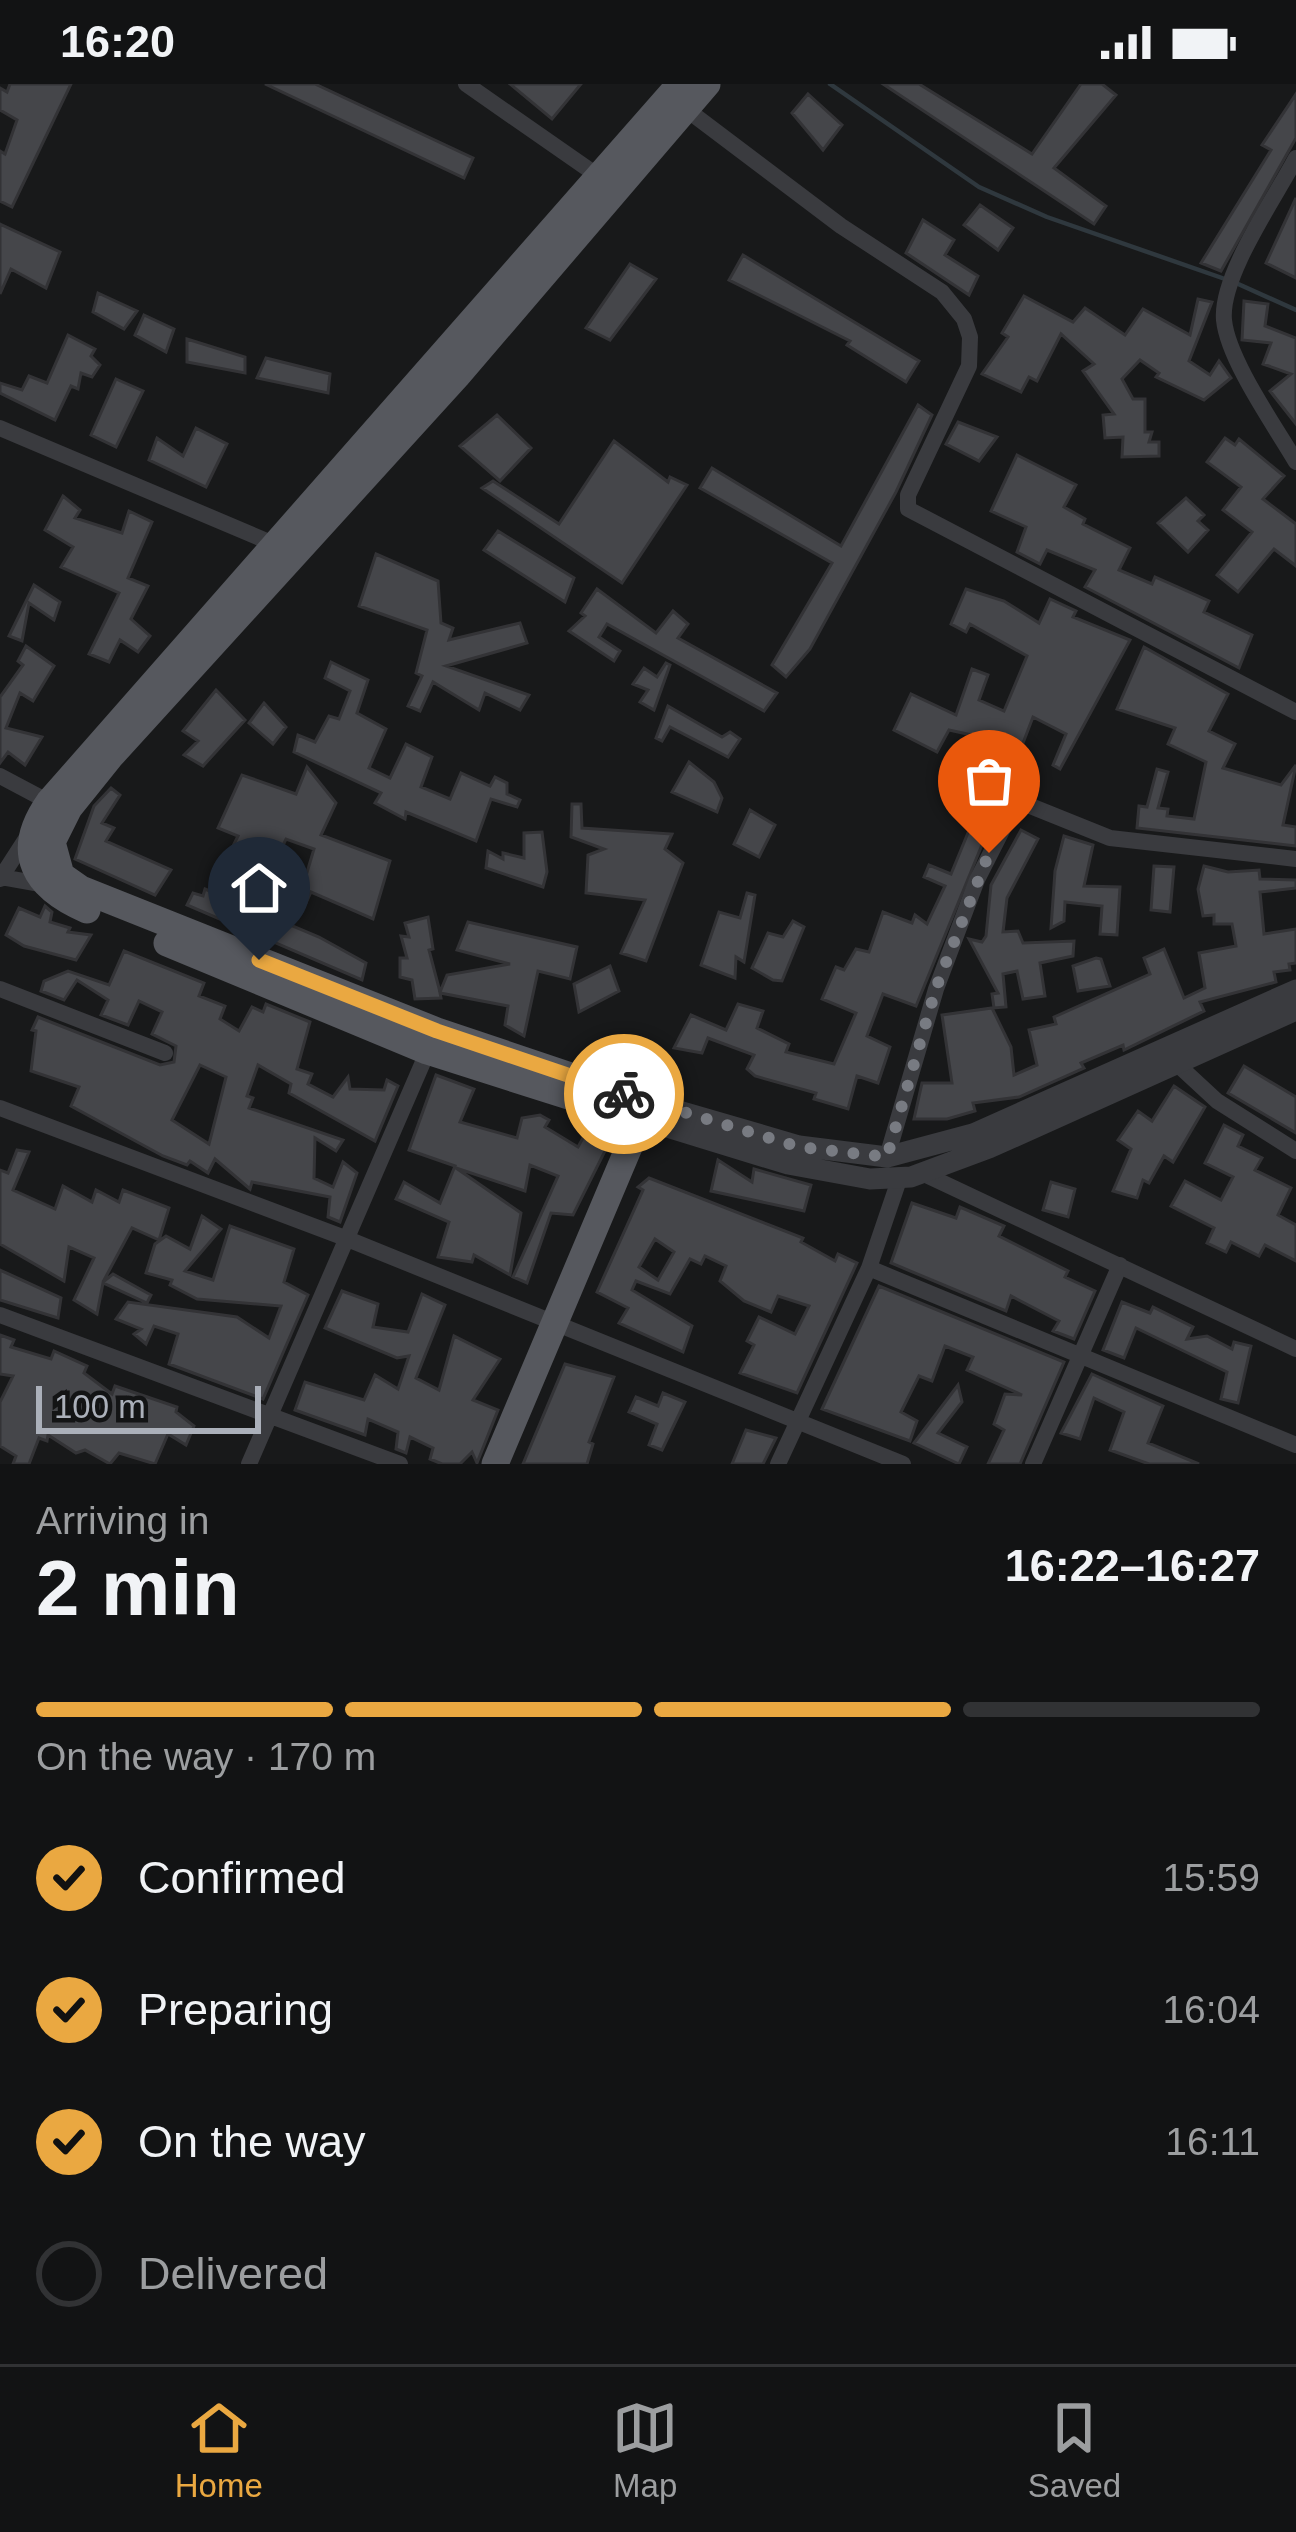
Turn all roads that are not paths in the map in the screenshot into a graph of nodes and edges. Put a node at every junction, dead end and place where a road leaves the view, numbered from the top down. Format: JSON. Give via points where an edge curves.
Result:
{"nodes":[{"id":1,"x":466,"y":84,"type":"edge"},
{"id":2,"x":707,"y":84,"type":"edge"},
{"id":3,"x":683,"y":96,"type":"edge"},
{"id":4,"x":1296,"y":158,"type":"edge"},
{"id":5,"x":601,"y":178,"type":"junction"},
{"id":6,"x":0,"y":428,"type":"edge"},
{"id":7,"x":1296,"y":462,"type":"edge"},
{"id":8,"x":283,"y":549,"type":"junction"},
{"id":9,"x":1296,"y":712,"type":"edge"},
{"id":10,"x":0,"y":776,"type":"edge"},
{"id":11,"x":49,"y":802,"type":"junction"},
{"id":12,"x":34,"y":827,"type":"junction"},
{"id":13,"x":1296,"y":860,"type":"edge"},
{"id":14,"x":0,"y":878,"type":"edge"},
{"id":15,"x":55,"y":884,"type":"junction"},
{"id":16,"x":0,"y":989,"type":"edge"},
{"id":17,"x":1296,"y":990,"type":"edge"},
{"id":18,"x":1296,"y":1010,"type":"edge"},
{"id":19,"x":432,"y":1041,"type":"junction"},
{"id":20,"x":165,"y":1053,"type":"dead end"},
{"id":21,"x":1177,"y":1064,"type":"junction"},
{"id":22,"x":0,"y":1108,"type":"edge"},
{"id":23,"x":641,"y":1114,"type":"junction"},
{"id":24,"x":1296,"y":1151,"type":"edge"},
{"id":25,"x":887,"y":1157,"type":"junction"},
{"id":26,"x":924,"y":1174,"type":"junction"},
{"id":27,"x":901,"y":1177,"type":"junction"},
{"id":28,"x":345,"y":1238,"type":"junction"},
{"id":29,"x":1120,"y":1264,"type":"junction"},
{"id":30,"x":868,"y":1268,"type":"junction"},
{"id":31,"x":0,"y":1315,"type":"edge"},
{"id":32,"x":554,"y":1324,"type":"junction"},
{"id":33,"x":1296,"y":1349,"type":"edge"},
{"id":34,"x":1078,"y":1357,"type":"junction"},
{"id":35,"x":270,"y":1416,"type":"junction"},
{"id":36,"x":797,"y":1420,"type":"junction"},
{"id":37,"x":1296,"y":1445,"type":"edge"},
{"id":38,"x":249,"y":1464,"type":"edge"},
{"id":39,"x":400,"y":1464,"type":"edge"},
{"id":40,"x":495,"y":1464,"type":"edge"},
{"id":41,"x":778,"y":1464,"type":"edge"},
{"id":42,"x":903,"y":1464,"type":"edge"},
{"id":43,"x":1033,"y":1464,"type":"edge"}],
"edges":[{"from":1,"to":5,"type":"street"},
{"from":2,"to":3,"type":"main road"},
{"from":3,"to":5,"type":"main road"},
{"from":3,"to":8,"type":"main road","via":[[457,376]]},
{"from":3,"to":9,"type":"street","via":[[842,226],[942,292],[964,319],[969,366],[908,509]]},
{"from":4,"to":7,"type":"street","via":[[1231,284],[1224,322]]},
{"from":5,"to":8,"type":"main road"},
{"from":6,"to":8,"type":"street"},
{"from":8,"to":11,"type":"main road"},
{"from":8,"to":15,"type":"main road","via":[[69,808],[52,842]]},
{"from":10,"to":11,"type":"street"},
{"from":11,"to":12,"type":"main road"},
{"from":12,"to":14,"type":"street"},
{"from":12,"to":15,"type":"main road","via":[[33,857]]},
{"from":13,"to":25,"type":"street","via":[[1110,838],[1015,805],[943,968]]},
{"from":14,"to":15,"type":"street"},
{"from":15,"to":19,"type":"main road","via":[[56,897]]},
{"from":16,"to":20,"type":"street"},
{"from":17,"to":25,"type":"street","via":[[973,1134]]},
{"from":18,"to":21,"type":"street"},
{"from":19,"to":23,"type":"main road"},
{"from":19,"to":28,"type":"street"},
{"from":21,"to":24,"type":"street","via":[[1217,1102]]},
{"from":21,"to":26,"type":"street"},
{"from":22,"to":28,"type":"street"},
{"from":23,"to":25,"type":"street"},
{"from":23,"to":27,"type":"street","via":[[788,1163]]},
{"from":23,"to":32,"type":"main road"},
{"from":26,"to":27,"type":"street"},
{"from":26,"to":29,"type":"street"},
{"from":27,"to":30,"type":"street"},
{"from":28,"to":32,"type":"street"},
{"from":28,"to":35,"type":"street"},
{"from":29,"to":33,"type":"street"},
{"from":29,"to":34,"type":"street"},
{"from":30,"to":34,"type":"street"},
{"from":30,"to":36,"type":"street"},
{"from":31,"to":35,"type":"street"},
{"from":32,"to":36,"type":"street"},
{"from":32,"to":40,"type":"main road"},
{"from":34,"to":37,"type":"street"},
{"from":34,"to":43,"type":"street"},
{"from":35,"to":38,"type":"street"},
{"from":35,"to":39,"type":"street"},
{"from":36,"to":41,"type":"street"},
{"from":36,"to":42,"type":"street"}]}
